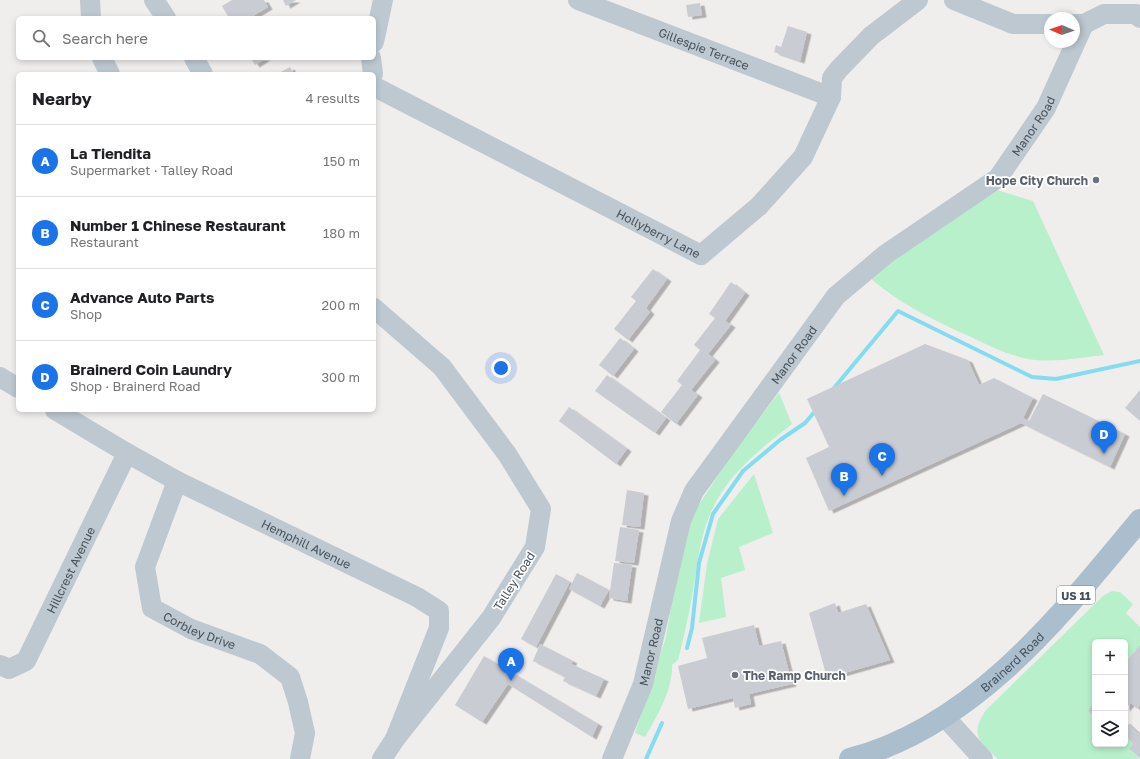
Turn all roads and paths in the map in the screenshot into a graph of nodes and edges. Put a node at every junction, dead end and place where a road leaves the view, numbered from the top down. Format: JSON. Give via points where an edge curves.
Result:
{"nodes":[{"id":1,"x":90,"y":0,"type":"edge"},
{"id":2,"x":154,"y":0,"type":"edge"},
{"id":3,"x":383,"y":0,"type":"edge"},
{"id":4,"x":578,"y":0,"type":"edge"},
{"id":5,"x":918,"y":0,"type":"edge"},
{"id":6,"x":954,"y":0,"type":"edge"},
{"id":7,"x":91,"y":16,"type":"edge"},
{"id":8,"x":165,"y":16,"type":"edge"},
{"id":9,"x":1140,"y":18,"type":"edge"},
{"id":10,"x":1044,"y":24,"type":"edge"},
{"id":11,"x":1080,"y":24,"type":"edge"},
{"id":12,"x":376,"y":33,"type":"edge"},
{"id":13,"x":1070,"y":48,"type":"edge"},
{"id":14,"x":103,"y":60,"type":"edge"},
{"id":15,"x":195,"y":60,"type":"edge"},
{"id":16,"x":371,"y":60,"type":"edge"},
{"id":17,"x":109,"y":72,"type":"edge"},
{"id":18,"x":202,"y":72,"type":"edge"},
{"id":19,"x":373,"y":72,"type":"edge"},
{"id":20,"x":376,"y":83,"type":"edge"},
{"id":21,"x":831,"y":97,"type":"junction"},
{"id":22,"x":376,"y":310,"type":"edge"},
{"id":23,"x":0,"y":377,"type":"edge"},
{"id":24,"x":16,"y":387,"type":"edge"},
{"id":25,"x":58,"y":412,"type":"edge"},
{"id":26,"x":127,"y":453,"type":"junction"},
{"id":27,"x":177,"y":481,"type":"junction"},
{"id":28,"x":1140,"y":520,"type":"edge"},
{"id":29,"x":0,"y":665,"type":"edge"},
{"id":30,"x":944,"y":716,"type":"junction"},
{"id":31,"x":395,"y":739,"type":"junction"},
{"id":32,"x":300,"y":759,"type":"edge"},
{"id":33,"x":382,"y":759,"type":"edge"},
{"id":34,"x":612,"y":759,"type":"edge"},
{"id":35,"x":850,"y":759,"type":"edge"},
{"id":36,"x":983,"y":759,"type":"edge"}],
"edges":[{"from":1,"to":7,"type":"street"},
{"from":2,"to":8,"type":"street"},
{"from":3,"to":12,"type":"street"},
{"from":4,"to":21,"type":"street","name":"Gillespie Terrace"},
{"from":5,"to":21,"type":"street","name":"Hollyberry Lane","via":[[871,36],[839,69],[832,78]]},
{"from":6,"to":10,"type":"street","via":[[1013,24]]},
{"from":9,"to":11,"type":"street","via":[[1136,14],[1104,14]]},
{"from":13,"to":34,"type":"street","name":"Manor Road","via":[[1046,108],[998,178],[886,254],[836,296],[694,491],[682,521],[643,684]]},
{"from":14,"to":17,"type":"street"},
{"from":15,"to":18,"type":"street"},
{"from":16,"to":19,"type":"street"},
{"from":20,"to":21,"type":"street","name":"Hollyberry Lane","via":[[701,255],[759,206],[803,157]]},
{"from":22,"to":31,"type":"street","name":"Talley Road","via":[[442,367],[507,454],[542,509],[535,547],[491,618]]},
{"from":23,"to":24,"type":"street"},
{"from":25,"to":26,"type":"street","name":"Hemphill Avenue"},
{"from":26,"to":27,"type":"street","name":"Hemphill Avenue"},
{"from":26,"to":29,"type":"street","name":"Hillcrest Avenue","via":[[26,661],[9,669]]},
{"from":27,"to":31,"type":"street","name":"Hemphill Avenue","via":[[418,597],[439,611],[439,628]]},
{"from":27,"to":32,"type":"street","name":"Corbley Drive","via":[[146,567],[152,608],[191,629],[260,654],[290,677],[305,733]]},
{"from":28,"to":30,"type":"main road","name":"Brainerd Road","number":"US 11","via":[[1082,589],[1022,653],[979,692]]},
{"from":30,"to":35,"type":"main road","name":"Brainerd Road","number":"US 11","via":[[927,728],[889,747]]},
{"from":30,"to":36,"type":"street"},
{"from":31,"to":33,"type":"street","name":"Talley Road"}]}
